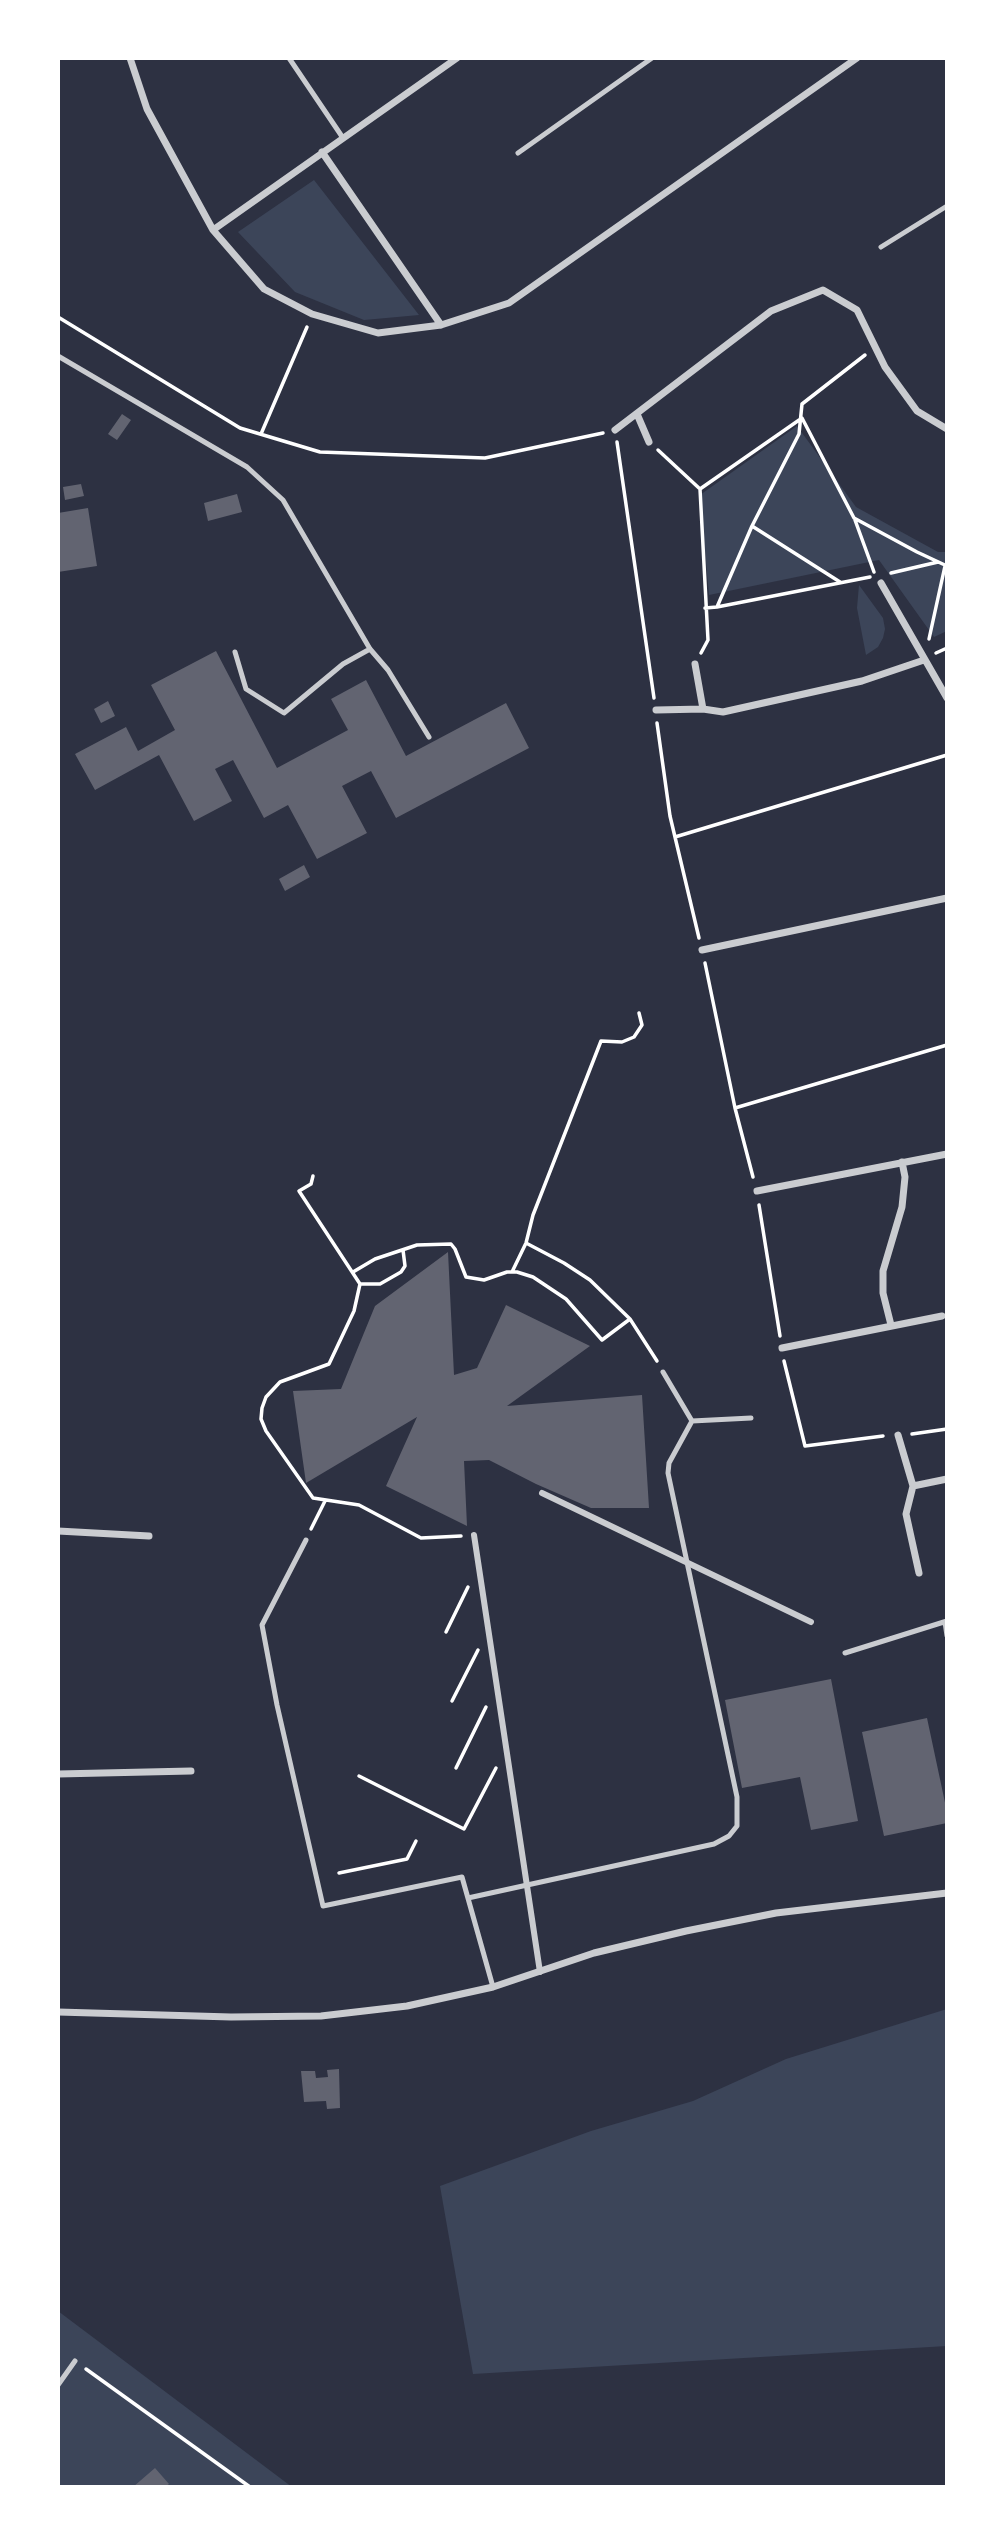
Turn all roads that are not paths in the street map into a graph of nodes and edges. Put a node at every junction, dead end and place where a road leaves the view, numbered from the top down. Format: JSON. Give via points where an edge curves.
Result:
{"nodes":[{"id":1,"x":130,"y":58,"type":"edge"},
{"id":2,"x":289,"y":58,"type":"edge"},
{"id":3,"x":457,"y":58,"type":"edge"},
{"id":4,"x":652,"y":58,"type":"edge"},
{"id":5,"x":857,"y":58,"type":"edge"},
{"id":6,"x":343,"y":138,"type":"junction"},
{"id":7,"x":322,"y":152,"type":"junction"},
{"id":8,"x":517,"y":153,"type":"dead end"},
{"id":9,"x":947,"y":206,"type":"edge"},
{"id":10,"x":213,"y":230,"type":"junction"},
{"id":11,"x":881,"y":247,"type":"dead end"},
{"id":12,"x":441,"y":325,"type":"junction"},
{"id":13,"x":58,"y":356,"type":"edge"},
{"id":14,"x":637,"y":414,"type":"junction"},
{"id":15,"x":947,"y":429,"type":"edge"},
{"id":16,"x":615,"y":430,"type":"road end"},
{"id":17,"x":649,"y":442,"type":"road end"},
{"id":18,"x":878,"y":580,"type":"road end"},
{"id":19,"x":370,"y":649,"type":"junction"},
{"id":20,"x":235,"y":652,"type":"dead end"},
{"id":21,"x":924,"y":660,"type":"junction"},
{"id":22,"x":695,"y":664,"type":"road end"},
{"id":23,"x":947,"y":698,"type":"edge"},
{"id":24,"x":703,"y":709,"type":"junction"},
{"id":25,"x":656,"y":710,"type":"road end"},
{"id":26,"x":429,"y":737,"type":"dead end"},
{"id":27,"x":947,"y":898,"type":"edge"},
{"id":28,"x":702,"y":950,"type":"road end"},
{"id":29,"x":947,"y":1154,"type":"edge"},
{"id":30,"x":902,"y":1162,"type":"junction"},
{"id":31,"x":757,"y":1191,"type":"road end"},
{"id":32,"x":942,"y":1316,"type":"dead end"},
{"id":33,"x":891,"y":1325,"type":"junction"},
{"id":34,"x":782,"y":1348,"type":"road end"},
{"id":35,"x":663,"y":1372,"type":"road end"},
{"id":36,"x":751,"y":1418,"type":"dead end"},
{"id":37,"x":692,"y":1421,"type":"junction"},
{"id":38,"x":898,"y":1435,"type":"road end"},
{"id":39,"x":947,"y":1479,"type":"edge"},
{"id":40,"x":913,"y":1486,"type":"junction"},
{"id":41,"x":542,"y":1493,"type":"dead end"},
{"id":42,"x":58,"y":1531,"type":"edge"},
{"id":43,"x":474,"y":1535,"type":"road end"},
{"id":44,"x":149,"y":1536,"type":"dead end"},
{"id":45,"x":306,"y":1540,"type":"road end"},
{"id":46,"x":687,"y":1561,"type":"junction"},
{"id":47,"x":919,"y":1573,"type":"dead end"},
{"id":48,"x":946,"y":1621,"type":"edge"},
{"id":49,"x":811,"y":1622,"type":"dead end"},
{"id":50,"x":947,"y":1636,"type":"edge"},
{"id":51,"x":845,"y":1653,"type":"dead end"},
{"id":52,"x":191,"y":1771,"type":"dead end"},
{"id":53,"x":58,"y":1774,"type":"edge"},
{"id":54,"x":528,"y":1886,"type":"junction"},
{"id":55,"x":947,"y":1893,"type":"edge"},
{"id":56,"x":468,"y":1898,"type":"junction"},
{"id":57,"x":540,"y":1972,"type":"junction"},
{"id":58,"x":493,"y":1987,"type":"junction"},
{"id":59,"x":58,"y":2012,"type":"edge"},
{"id":60,"x":75,"y":2361,"type":"road end"},
{"id":61,"x":58,"y":2385,"type":"edge"}],
"edges":[{"from":1,"to":10,"type":"street","via":[[147,109]]},
{"from":2,"to":6,"type":"lane"},
{"from":3,"to":6,"type":"street"},
{"from":4,"to":8,"type":"lane"},
{"from":5,"to":12,"type":"street","via":[[509,303]]},
{"from":6,"to":7,"type":"street"},
{"from":7,"to":10,"type":"street"},
{"from":7,"to":12,"type":"street"},
{"from":9,"to":11,"type":"lane"},
{"from":10,"to":12,"type":"street","via":[[264,289],[312,314],[377,333]]},
{"from":13,"to":19,"type":"lane","via":[[247,467],[283,500]]},
{"from":14,"to":15,"type":"street","via":[[771,311],[823,290],[857,310],[885,367],[917,411]]},
{"from":14,"to":16,"type":"street"},
{"from":14,"to":17,"type":"street"},
{"from":18,"to":21,"type":"street"},
{"from":19,"to":20,"type":"lane","via":[[284,713],[246,690]]},
{"from":19,"to":26,"type":"lane"},
{"from":21,"to":23,"type":"street"},
{"from":21,"to":24,"type":"street","via":[[862,681],[723,712]]},
{"from":22,"to":24,"type":"street"},
{"from":24,"to":25,"type":"street"},
{"from":27,"to":28,"type":"street"},
{"from":29,"to":30,"type":"street"},
{"from":30,"to":31,"type":"street"},
{"from":30,"to":33,"type":"street","via":[[902,1207],[883,1271]]},
{"from":32,"to":33,"type":"street"},
{"from":33,"to":34,"type":"street"},
{"from":35,"to":37,"type":"lane"},
{"from":36,"to":37,"type":"lane"},
{"from":37,"to":46,"type":"lane","via":[[667,1469]]},
{"from":38,"to":40,"type":"street"},
{"from":39,"to":40,"type":"street"},
{"from":40,"to":47,"type":"street","via":[[906,1514]]},
{"from":41,"to":46,"type":"street"},
{"from":42,"to":44,"type":"street"},
{"from":43,"to":54,"type":"street"},
{"from":45,"to":56,"type":"lane","via":[[262,1625],[323,1906],[462,1877]]},
{"from":46,"to":49,"type":"street"},
{"from":46,"to":54,"type":"lane","via":[[737,1797],[737,1826],[714,1844]]},
{"from":48,"to":50,"type":"lane"},
{"from":48,"to":51,"type":"lane"},
{"from":52,"to":53,"type":"street"},
{"from":54,"to":56,"type":"lane"},
{"from":54,"to":57,"type":"street"},
{"from":55,"to":57,"type":"street","via":[[776,1913],[594,1954]]},
{"from":56,"to":58,"type":"lane"},
{"from":57,"to":58,"type":"street"},
{"from":58,"to":59,"type":"street","via":[[407,2006],[321,2016]]},
{"from":60,"to":61,"type":"lane"}]}
